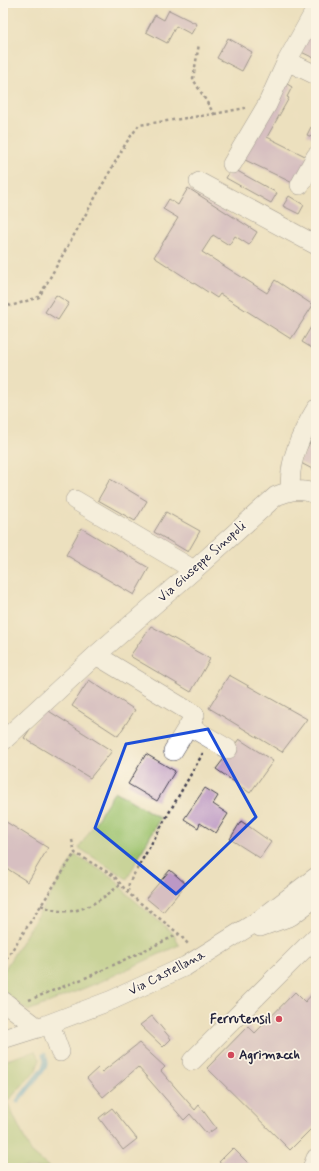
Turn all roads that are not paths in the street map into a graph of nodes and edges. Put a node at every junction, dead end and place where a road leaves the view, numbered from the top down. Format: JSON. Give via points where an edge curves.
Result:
{"nodes":[{"id":1,"x":316,"y":9,"type":"edge"},
{"id":2,"x":287,"y":61,"type":"junction"},
{"id":3,"x":316,"y":75,"type":"edge"},
{"id":4,"x":316,"y":156,"type":"edge"},
{"id":5,"x":232,"y":164,"type":"dead end"},
{"id":6,"x":199,"y":182,"type":"dead end"},
{"id":7,"x":300,"y":185,"type":"dead end"},
{"id":8,"x":316,"y":245,"type":"edge"},
{"id":9,"x":316,"y":409,"type":"edge"},
{"id":10,"x":291,"y":490,"type":"junction"},
{"id":11,"x":316,"y":494,"type":"edge"},
{"id":12,"x":75,"y":500,"type":"dead end"},
{"id":13,"x":194,"y":570,"type":"junction"},
{"id":14,"x":96,"y":655,"type":"junction"},
{"id":15,"x":189,"y":726,"type":"junction"},
{"id":16,"x":3,"y":741,"type":"edge"},
{"id":17,"x":228,"y":749,"type":"dead end"},
{"id":18,"x":173,"y":751,"type":"dead end"},
{"id":19,"x":316,"y":877,"type":"edge"},
{"id":20,"x":316,"y":897,"type":"edge"},
{"id":21,"x":316,"y":937,"type":"edge"},
{"id":22,"x":229,"y":939,"type":"junction"},
{"id":23,"x":9,"y":1006,"type":"edge"},
{"id":24,"x":44,"y":1026,"type":"junction"},
{"id":25,"x":3,"y":1039,"type":"edge"},
{"id":26,"x":60,"y":1052,"type":"dead end"},
{"id":27,"x":192,"y":1061,"type":"dead end"},
{"id":28,"x":316,"y":1158,"type":"edge"},
{"id":29,"x":312,"y":1168,"type":"edge"}],
"edges":[{"from":1,"to":2,"type":"street"},
{"from":2,"to":3,"type":"street"},
{"from":2,"to":5,"type":"street","via":[[267,104]]},
{"from":4,"to":7,"type":"street"},
{"from":6,"to":8,"type":"street"},
{"from":9,"to":10,"type":"street","via":[[304,429],[294,457]]},
{"from":10,"to":11,"type":"street","via":[[307,490]]},
{"from":10,"to":13,"type":"street","name":"Via Giuseppe Sinopoli","via":[[276,496]]},
{"from":12,"to":13,"type":"street"},
{"from":13,"to":14,"type":"street","name":"Via Giuseppe Sinopoli"},
{"from":14,"to":15,"type":"street","via":[[195,715]]},
{"from":14,"to":16,"type":"street","name":"Via Giuseppe Sinopoli"},
{"from":15,"to":17,"type":"street"},
{"from":15,"to":18,"type":"street"},
{"from":19,"to":22,"type":"street","name":"Via Castellana","via":[[261,919]]},
{"from":20,"to":22,"type":"street","via":[[291,916]]},
{"from":21,"to":27,"type":"street"},
{"from":22,"to":24,"type":"street","name":"Via Castellana","via":[[186,966],[112,1000]]},
{"from":23,"to":24,"type":"street"},
{"from":24,"to":25,"type":"street","name":"Via Castellana"},
{"from":24,"to":26,"type":"street"},
{"from":28,"to":29,"type":"street"}]}
